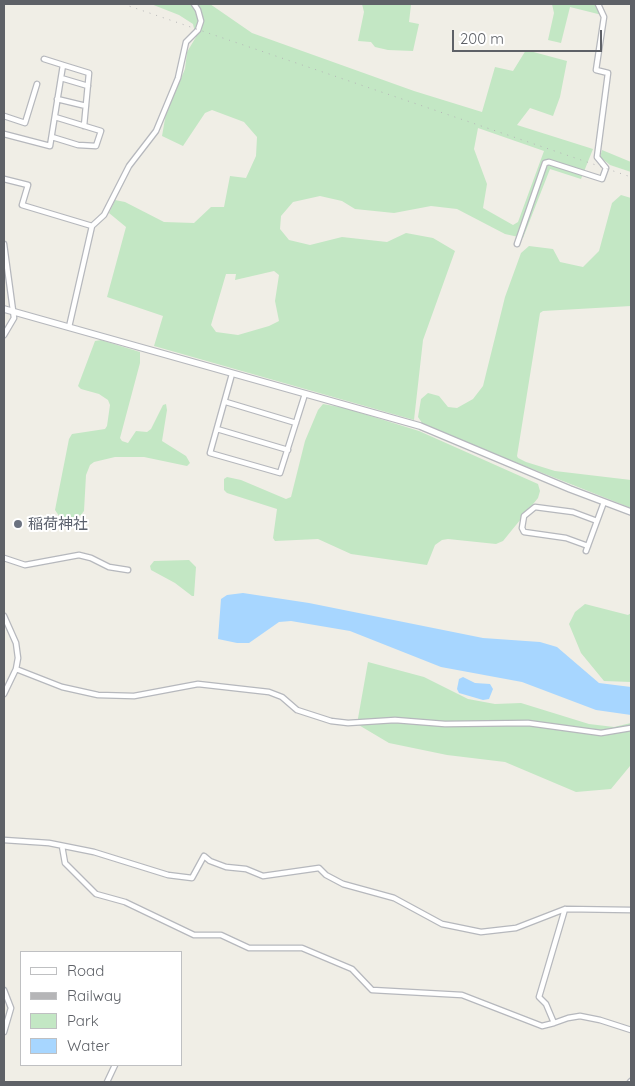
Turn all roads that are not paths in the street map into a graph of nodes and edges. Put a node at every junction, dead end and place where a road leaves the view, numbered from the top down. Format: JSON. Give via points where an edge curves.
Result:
{"nodes":[{"id":1,"x":194,"y":4,"type":"edge"},
{"id":2,"x":598,"y":4,"type":"edge"},
{"id":3,"x":44,"y":60,"type":"dead end"},
{"id":4,"x":62,"y":65,"type":"junction"},
{"id":5,"x":61,"y":78,"type":"junction"},
{"id":6,"x":37,"y":84,"type":"dead end"},
{"id":7,"x":88,"y":86,"type":"junction"},
{"id":8,"x":57,"y":99,"type":"junction"},
{"id":9,"x":86,"y":106,"type":"junction"},
{"id":10,"x":4,"y":116,"type":"edge"},
{"id":11,"x":55,"y":117,"type":"junction"},
{"id":12,"x":84,"y":126,"type":"junction"},
{"id":13,"x":4,"y":134,"type":"edge"},
{"id":14,"x":52,"y":138,"type":"junction"},
{"id":15,"x":4,"y":179,"type":"edge"},
{"id":16,"x":92,"y":226,"type":"junction"},
{"id":17,"x":4,"y":244,"type":"edge"},
{"id":18,"x":517,"y":244,"type":"dead end"},
{"id":19,"x":4,"y":309,"type":"edge"},
{"id":20,"x":14,"y":312,"type":"junction"},
{"id":21,"x":69,"y":327,"type":"junction"},
{"id":22,"x":4,"y":335,"type":"edge"},
{"id":23,"x":232,"y":374,"type":"junction"},
{"id":24,"x":305,"y":394,"type":"junction"},
{"id":25,"x":226,"y":402,"type":"junction"},
{"id":26,"x":296,"y":423,"type":"junction"},
{"id":27,"x":217,"y":429,"type":"junction"},
{"id":28,"x":288,"y":450,"type":"junction"},
{"id":29,"x":604,"y":502,"type":"junction"},
{"id":30,"x":631,"y":512,"type":"edge"},
{"id":31,"x":597,"y":521,"type":"junction"},
{"id":32,"x":588,"y":546,"type":"junction"},
{"id":33,"x":586,"y":551,"type":"dead end"},
{"id":34,"x":4,"y":558,"type":"edge"},
{"id":35,"x":128,"y":570,"type":"dead end"},
{"id":36,"x":4,"y":616,"type":"edge"},
{"id":37,"x":16,"y":669,"type":"junction"},
{"id":38,"x":4,"y":694,"type":"edge"},
{"id":39,"x":631,"y":728,"type":"edge"},
{"id":40,"x":4,"y":840,"type":"edge"},
{"id":41,"x":62,"y":846,"type":"junction"},
{"id":42,"x":565,"y":909,"type":"junction"},
{"id":43,"x":631,"y":910,"type":"edge"},
{"id":44,"x":4,"y":990,"type":"edge"},
{"id":45,"x":554,"y":1023,"type":"junction"},
{"id":46,"x":631,"y":1030,"type":"edge"},
{"id":47,"x":4,"y":1032,"type":"edge"},
{"id":48,"x":115,"y":1066,"type":"edge"},
{"id":49,"x":107,"y":1082,"type":"edge"}],
"edges":[{"from":1,"to":16,"type":"street","via":[[201,21],[198,30],[186,42],[178,78],[156,131],[129,166],[104,215]]},
{"from":2,"to":18,"type":"street","via":[[604,17],[596,70],[608,73],[597,157],[606,168],[602,179],[545,163]]},
{"from":3,"to":4,"type":"street"},
{"from":4,"to":5,"type":"street"},
{"from":4,"to":7,"type":"street","via":[[89,73]]},
{"from":5,"to":7,"type":"street"},
{"from":5,"to":8,"type":"street"},
{"from":6,"to":10,"type":"street","via":[[26,123]]},
{"from":7,"to":9,"type":"street"},
{"from":8,"to":9,"type":"street"},
{"from":8,"to":11,"type":"street"},
{"from":9,"to":12,"type":"street"},
{"from":11,"to":12,"type":"street"},
{"from":11,"to":14,"type":"street"},
{"from":12,"to":14,"type":"street","via":[[101,131],[96,146]]},
{"from":13,"to":14,"type":"street","via":[[50,146]]},
{"from":15,"to":16,"type":"street","via":[[28,185],[22,205]]},
{"from":16,"to":21,"type":"street"},
{"from":17,"to":20,"type":"street"},
{"from":19,"to":20,"type":"street"},
{"from":20,"to":21,"type":"street"},
{"from":20,"to":22,"type":"street"},
{"from":21,"to":23,"type":"street"},
{"from":23,"to":24,"type":"street"},
{"from":23,"to":25,"type":"street"},
{"from":24,"to":26,"type":"street"},
{"from":24,"to":29,"type":"street","via":[[420,426]]},
{"from":25,"to":26,"type":"street"},
{"from":25,"to":27,"type":"street"},
{"from":26,"to":28,"type":"street"},
{"from":27,"to":28,"type":"street"},
{"from":27,"to":28,"type":"street","via":[[210,453],[280,473]]},
{"from":29,"to":30,"type":"street"},
{"from":29,"to":31,"type":"street"},
{"from":31,"to":32,"type":"street"},
{"from":31,"to":32,"type":"street","via":[[573,512],[535,507],[524,516],[524,532],[566,538]]},
{"from":32,"to":33,"type":"street"},
{"from":34,"to":35,"type":"street","via":[[25,565],[79,555]]},
{"from":36,"to":37,"type":"street","via":[[16,644]]},
{"from":37,"to":38,"type":"street"},
{"from":37,"to":39,"type":"street","via":[[62,687],[98,695],[134,696],[198,684],[270,692],[297,710],[348,723],[395,720],[445,724],[528,723],[601,733]]},
{"from":40,"to":41,"type":"street"},
{"from":41,"to":42,"type":"street","via":[[118,858],[168,875],[192,878],[204,856],[226,867],[246,869],[263,876],[319,868],[343,884],[394,898],[442,924],[481,932],[516,928]]},
{"from":41,"to":45,"type":"street","via":[[65,863],[96,894],[126,902],[194,935],[221,935],[249,948],[302,948],[352,969],[372,990],[462,995],[542,1026]]},
{"from":42,"to":43,"type":"street"},
{"from":42,"to":45,"type":"street","via":[[539,997],[546,1004]]},
{"from":44,"to":47,"type":"street","via":[[11,1008]]},
{"from":45,"to":46,"type":"street","via":[[580,1016]]},
{"from":48,"to":49,"type":"street"}]}
